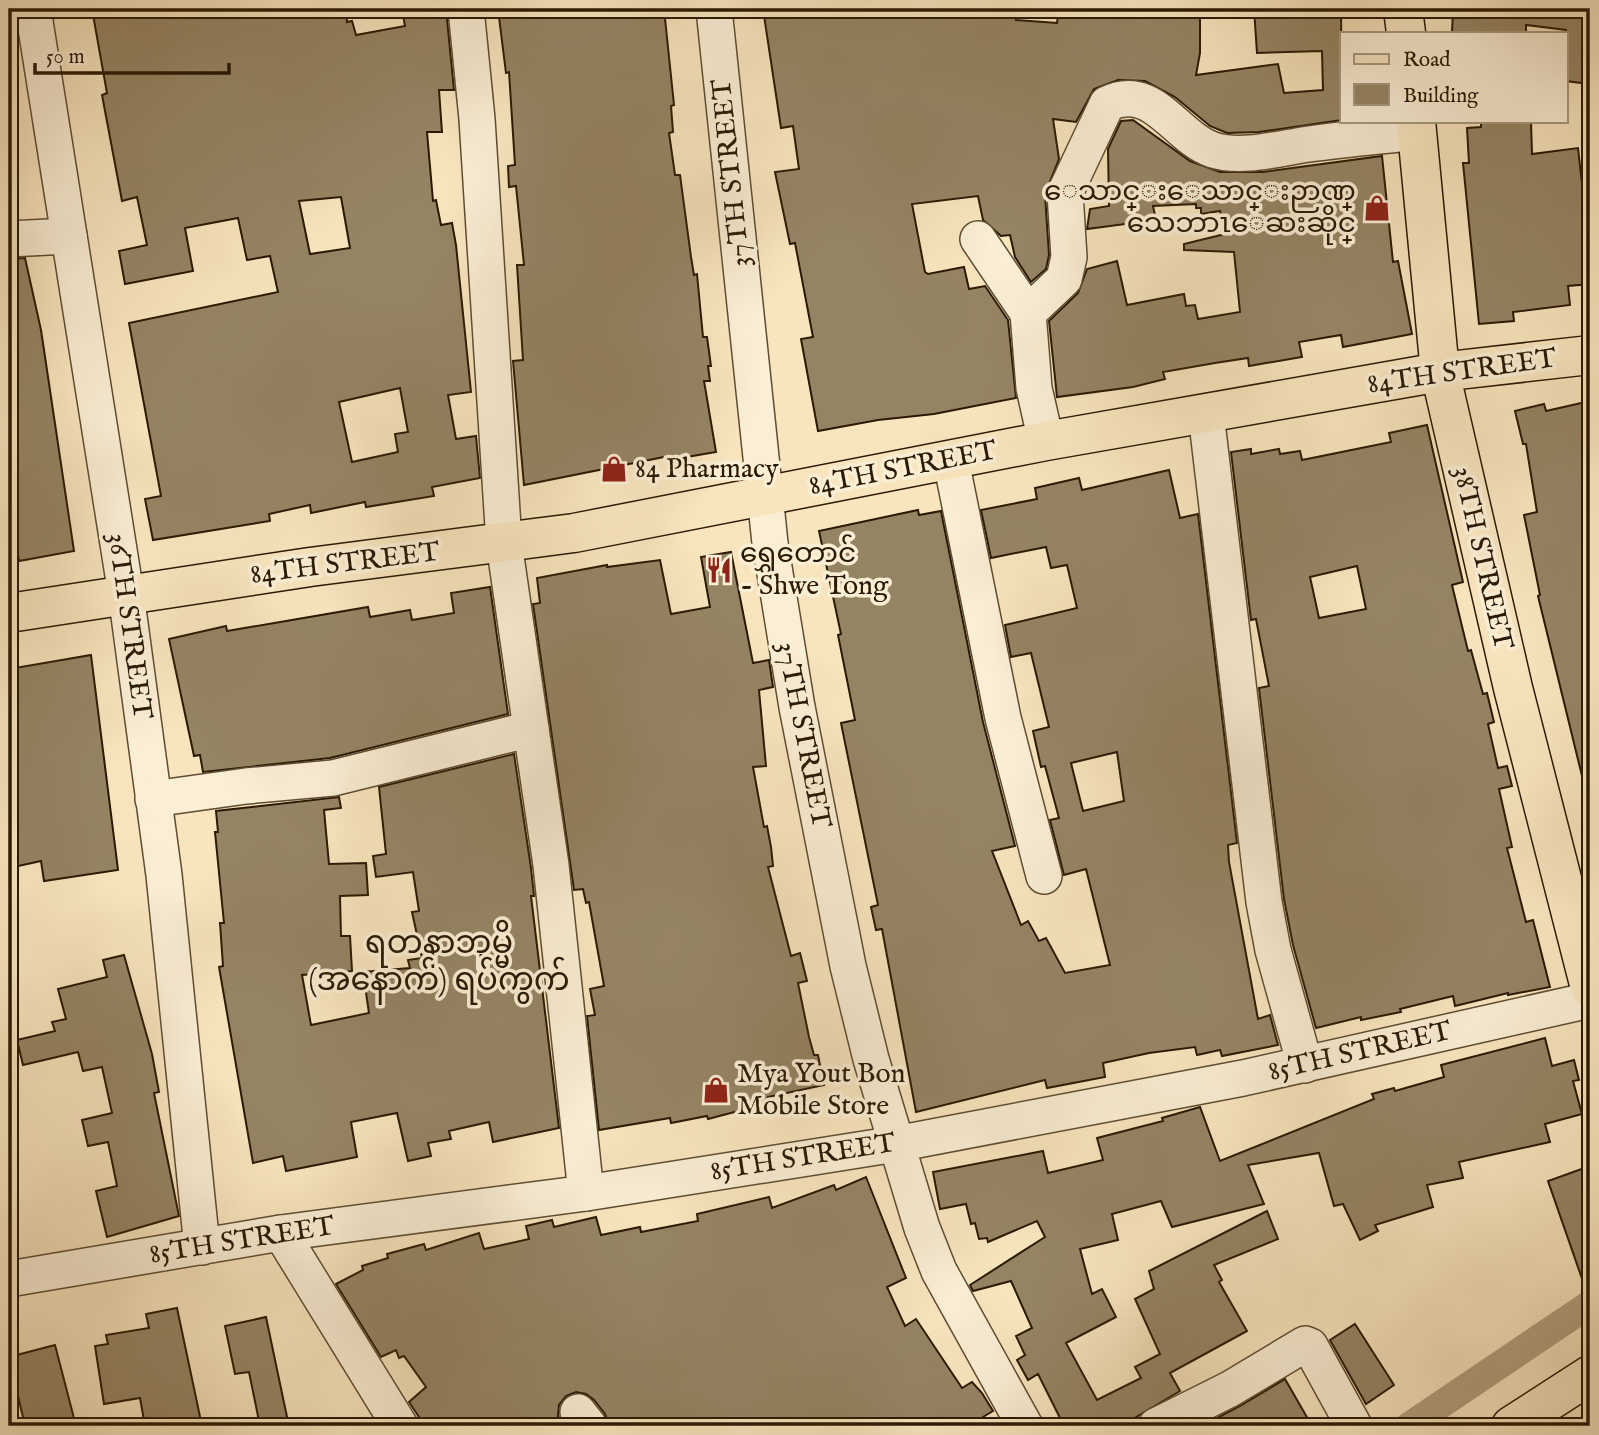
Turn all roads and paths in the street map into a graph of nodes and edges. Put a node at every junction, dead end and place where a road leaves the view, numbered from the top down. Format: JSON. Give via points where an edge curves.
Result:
{"nodes":[{"id":1,"x":33,"y":9,"type":"edge"},
{"id":2,"x":466,"y":9,"type":"edge"},
{"id":3,"x":714,"y":9,"type":"edge"},
{"id":4,"x":1403,"y":9,"type":"edge"},
{"id":5,"x":1406,"y":32,"type":"edge"},
{"id":6,"x":1416,"y":126,"type":"edge"},
{"id":7,"x":69,"y":236,"type":"junction"},
{"id":8,"x":9,"y":239,"type":"edge"},
{"id":9,"x":978,"y":239,"type":"dead end"},
{"id":10,"x":1028,"y":313,"type":"junction"},
{"id":11,"x":1590,"y":355,"type":"edge"},
{"id":12,"x":1440,"y":372,"type":"junction"},
{"id":13,"x":1206,"y":414,"type":"junction"},
{"id":14,"x":1046,"y":441,"type":"junction"},
{"id":15,"x":951,"y":461,"type":"junction"},
{"id":16,"x":766,"y":494,"type":"junction"},
{"id":17,"x":504,"y":543,"type":"junction"},
{"id":18,"x":126,"y":594,"type":"junction"},
{"id":19,"x":9,"y":613,"type":"edge"},
{"id":20,"x":531,"y":729,"type":"junction"},
{"id":21,"x":153,"y":799,"type":"junction"},
{"id":22,"x":1044,"y":876,"type":"dead end"},
{"id":23,"x":1590,"y":988,"type":"edge"},
{"id":24,"x":1590,"y":1000,"type":"edge"},
{"id":25,"x":1305,"y":1065,"type":"junction"},
{"id":26,"x":896,"y":1144,"type":"junction"},
{"id":27,"x":586,"y":1193,"type":"junction"},
{"id":28,"x":281,"y":1233,"type":"junction"},
{"id":29,"x":202,"y":1247,"type":"junction"},
{"id":30,"x":9,"y":1279,"type":"edge"},
{"id":31,"x":1590,"y":1375,"type":"edge"},
{"id":32,"x":400,"y":1426,"type":"edge"},
{"id":33,"x":1025,"y":1426,"type":"edge"},
{"id":34,"x":1156,"y":1426,"type":"edge"},
{"id":35,"x":1354,"y":1426,"type":"edge"},
{"id":36,"x":1511,"y":1426,"type":"edge"}],
"edges":[{"from":1,"to":7,"type":"street","name":"36TH STREET"},
{"from":2,"to":17,"type":"street"},
{"from":3,"to":16,"type":"street","name":"37TH STREET"},
{"from":4,"to":5,"type":"main road"},
{"from":6,"to":10,"type":"street","via":[[1226,153],[1190,139],[1163,111],[1146,101],[1116,100],[1101,113],[1065,193],[1069,257],[1065,279]]},
{"from":6,"to":12,"type":"main road","name":"38TH STREET"},
{"from":7,"to":8,"type":"street"},
{"from":7,"to":18,"type":"street","name":"36TH STREET"},
{"from":9,"to":10,"type":"street"},
{"from":10,"to":14,"type":"street","via":[[1034,387]]},
{"from":11,"to":12,"type":"main road","name":"84TH STREET"},
{"from":12,"to":13,"type":"main road","name":"84TH STREET"},
{"from":12,"to":23,"type":"main road","name":"38TH STREET","via":[[1513,688]]},
{"from":13,"to":14,"type":"main road","name":"84TH STREET"},
{"from":13,"to":25,"type":"street","via":[[1264,901]]},
{"from":14,"to":15,"type":"main road","name":"84TH STREET"},
{"from":15,"to":16,"type":"main road","name":"84TH STREET"},
{"from":15,"to":22,"type":"street","via":[[1003,718]]},
{"from":16,"to":17,"type":"main road","name":"84TH STREET"},
{"from":16,"to":26,"type":"street","name":"37TH STREET","via":[[782,622],[830,877],[868,1046]]},
{"from":17,"to":18,"type":"main road","name":"84TH STREET"},
{"from":17,"to":20,"type":"street"},
{"from":18,"to":19,"type":"main road","name":"84TH STREET"},
{"from":18,"to":21,"type":"street","name":"36TH STREET"},
{"from":20,"to":21,"type":"street","via":[[333,778]]},
{"from":20,"to":27,"type":"street","via":[[551,865]]},
{"from":21,"to":29,"type":"street","name":"36TH STREET"},
{"from":24,"to":25,"type":"street","name":"85TH STREET"},
{"from":25,"to":26,"type":"street","name":"85TH STREET"},
{"from":26,"to":27,"type":"street","name":"85TH STREET"},
{"from":26,"to":33,"type":"street","name":"37TH STREET","via":[[939,1271]]},
{"from":27,"to":28,"type":"street","name":"85TH STREET"},
{"from":28,"to":29,"type":"street","name":"85TH STREET"},
{"from":28,"to":32,"type":"street"},
{"from":29,"to":30,"type":"street","name":"85TH STREET"},
{"from":31,"to":36,"type":"main road"},
{"from":34,"to":35,"type":"street","via":[[1305,1345],[1310,1346]]}]}
